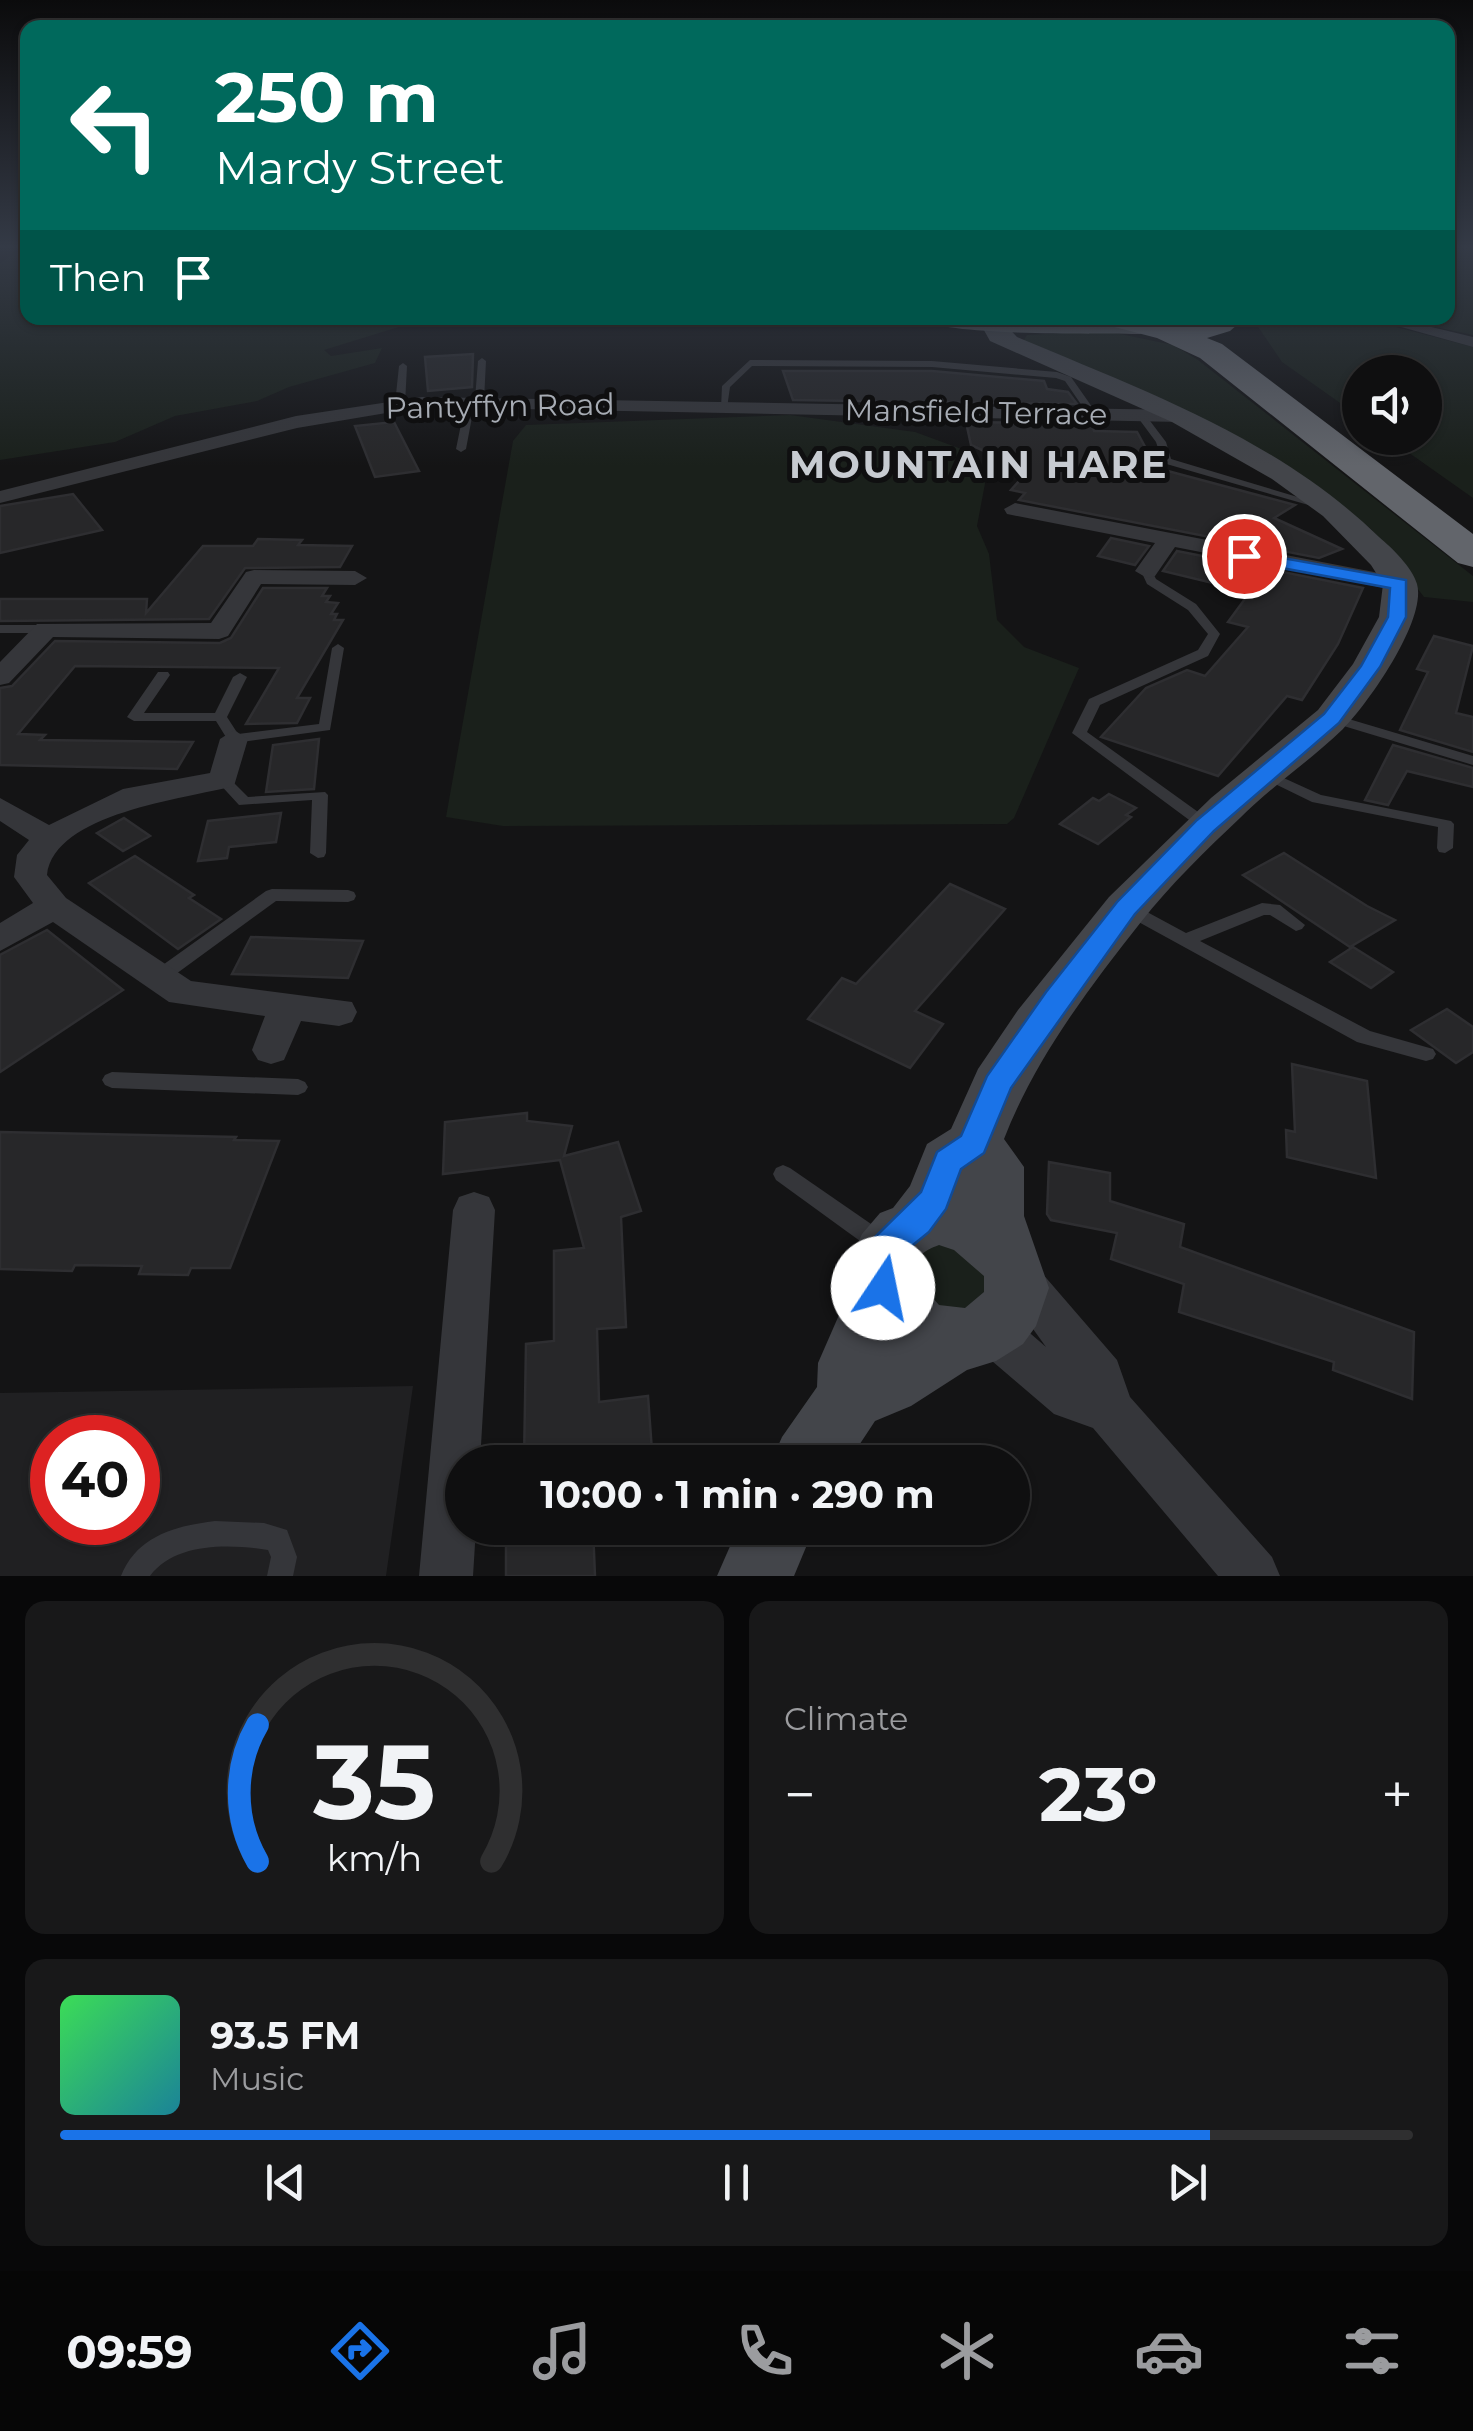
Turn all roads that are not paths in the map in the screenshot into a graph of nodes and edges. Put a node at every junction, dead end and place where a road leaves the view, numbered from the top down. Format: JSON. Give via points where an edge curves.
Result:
{"nodes":[{"id":1,"x":992,"y":325,"type":"edge"},
{"id":2,"x":1141,"y":325,"type":"edge"},
{"id":3,"x":1150,"y":325,"type":"edge"},
{"id":4,"x":1213,"y":325,"type":"edge"},
{"id":5,"x":1232,"y":325,"type":"edge"},
{"id":6,"x":1405,"y":325,"type":"edge"},
{"id":7,"x":1473,"y":342,"type":"edge"},
{"id":8,"x":482,"y":361,"type":"dead end"},
{"id":9,"x":403,"y":366,"type":"dead end"},
{"id":10,"x":475,"y":400,"type":"junction"},
{"id":11,"x":400,"y":404,"type":"junction"},
{"id":12,"x":724,"y":406,"type":"junction"},
{"id":13,"x":771,"y":407,"type":"joint"},
{"id":14,"x":1092,"y":414,"type":"junction"},
{"id":15,"x":1161,"y":415,"type":"junction"},
{"id":16,"x":1342,"y":422,"type":"edge"},
{"id":17,"x":461,"y":449,"type":"dead end"},
{"id":18,"x":1388,"y":455,"type":"edge"},
{"id":19,"x":0,"y":497,"type":"edge"},
{"id":20,"x":1015,"y":508,"type":"dead end"},
{"id":21,"x":1473,"y":518,"type":"edge"},
{"id":22,"x":1168,"y":540,"type":"junction"},
{"id":23,"x":1473,"y":554,"type":"edge"},
{"id":24,"x":1148,"y":571,"type":"joint"},
{"id":25,"x":355,"y":578,"type":"dead end"},
{"id":26,"x":1400,"y":584,"type":"junction"},
{"id":27,"x":0,"y":629,"type":"edge"},
{"id":28,"x":46,"y":629,"type":"junction"},
{"id":29,"x":338,"y":648,"type":"dead end"},
{"id":30,"x":164,"y":675,"type":"dead end"},
{"id":31,"x":0,"y":677,"type":"edge"},
{"id":32,"x":240,"y":677,"type":"dead end"},
{"id":33,"x":1332,"y":718,"type":"junction"},
{"id":34,"x":227,"y":728,"type":"junction"},
{"id":35,"x":1473,"y":761,"type":"edge"},
{"id":36,"x":1266,"y":774,"type":"junction"},
{"id":37,"x":223,"y":780,"type":"junction"},
{"id":38,"x":0,"y":808,"type":"edge"},
{"id":39,"x":1206,"y":826,"type":"junction"},
{"id":40,"x":48,"y":838,"type":"junction"},
{"id":41,"x":1445,"y":848,"type":"dead end"},
{"id":42,"x":318,"y":852,"type":"dead end"},
{"id":43,"x":348,"y":896,"type":"dead end"},
{"id":44,"x":54,"y":906,"type":"junction"},
{"id":45,"x":1126,"y":908,"type":"junction"},
{"id":46,"x":1296,"y":925,"type":"dead end"},
{"id":47,"x":0,"y":939,"type":"edge"},
{"id":48,"x":1188,"y":939,"type":"junction"},
{"id":49,"x":159,"y":977,"type":"junction"},
{"id":50,"x":288,"y":1006,"type":"junction"},
{"id":51,"x":339,"y":1012,"type":"dead end"},
{"id":52,"x":271,"y":1050,"type":"joint"},
{"id":53,"x":1426,"y":1054,"type":"dead end"},
{"id":54,"x":112,"y":1080,"type":"dead end"},
{"id":55,"x":258,"y":1085,"type":"junction"},
{"id":56,"x":298,"y":1086,"type":"dead end"},
{"id":57,"x":974,"y":1144,"type":"junction"},
{"id":58,"x":783,"y":1174,"type":"dead end"},
{"id":59,"x":474,"y":1210,"type":"dead end"},
{"id":60,"x":896,"y":1252,"type":"junction"},
{"id":61,"x":1006,"y":1258,"type":"junction"},
{"id":62,"x":969,"y":1337,"type":"junction"},
{"id":63,"x":851,"y":1397,"type":"junction"},
{"id":64,"x":1109,"y":1410,"type":"junction"},
{"id":65,"x":819,"y":1445,"type":"edge"},
{"id":66,"x":769,"y":1545,"type":"edge"},
{"id":67,"x":134,"y":1576,"type":"edge"},
{"id":68,"x":280,"y":1576,"type":"edge"},
{"id":69,"x":446,"y":1576,"type":"edge"},
{"id":70,"x":755,"y":1576,"type":"edge"},
{"id":71,"x":1253,"y":1576,"type":"edge"}],
"edges":[{"from":1,"to":15,"type":"street","via":[[1009,342]]},
{"from":2,"to":23,"type":"highway","via":[[1211,351]]},
{"from":3,"to":4,"type":"highway"},
{"from":5,"to":16,"type":"highway","via":[[1242,346]]},
{"from":6,"to":7,"type":"street"},
{"from":8,"to":10,"type":"lane"},
{"from":9,"to":11,"type":"lane"},
{"from":10,"to":11,"type":"street","name":"Pantyffyn Road"},
{"from":10,"to":12,"type":"street","name":"Pantyffyn Road"},
{"from":10,"to":17,"type":"lane"},
{"from":11,"to":19,"type":"street","name":"Pantyffyn Road","via":[[296,422]]},
{"from":12,"to":13,"type":"street","name":"Pantyffyn Road"},
{"from":12,"to":14,"type":"lane","via":[[726,386],[750,363],[932,364],[1058,375]]},
{"from":13,"to":14,"type":"street","name":"Mansfield Terrace"},
{"from":14,"to":15,"type":"street","name":"Mansfield Terrace"},
{"from":15,"to":26,"type":"street","via":[[1282,473],[1334,510]]},
{"from":18,"to":21,"type":"highway"},
{"from":20,"to":22,"type":"street"},
{"from":22,"to":24,"type":"street"},
{"from":22,"to":26,"type":"street"},
{"from":24,"to":39,"type":"lane","via":[[1150,581],[1192,607],[1214,634],[1203,653],[1094,702],[1079,733]]},
{"from":25,"to":28,"type":"street","via":[[254,577],[219,631],[85,623]]},
{"from":26,"to":33,"type":"street","via":[[1397,617]]},
{"from":27,"to":28,"type":"lane"},
{"from":28,"to":31,"type":"street"},
{"from":29,"to":34,"type":"lane","via":[[324,726]]},
{"from":30,"to":34,"type":"lane","via":[[134,717]]},
{"from":32,"to":34,"type":"lane"},
{"from":33,"to":35,"type":"lane"},
{"from":33,"to":36,"type":"street"},
{"from":34,"to":37,"type":"street"},
{"from":36,"to":39,"type":"street"},
{"from":36,"to":41,"type":"lane","via":[[1317,799],[1446,824]]},
{"from":37,"to":40,"type":"street","via":[[134,794]]},
{"from":37,"to":42,"type":"lane","via":[[244,802],[320,795]]},
{"from":38,"to":40,"type":"street"},
{"from":39,"to":45,"type":"street"},
{"from":40,"to":44,"type":"street","via":[[32,855],[30,877]]},
{"from":43,"to":49,"type":"lane","via":[[272,896]]},
{"from":44,"to":47,"type":"street"},
{"from":44,"to":49,"type":"street"},
{"from":45,"to":48,"type":"lane"},
{"from":45,"to":57,"type":"street","via":[[998,1084]]},
{"from":46,"to":48,"type":"lane","via":[[1274,909],[1262,909]]},
{"from":48,"to":53,"type":"lane","via":[[1364,1037]]},
{"from":49,"to":50,"type":"street","via":[[182,993]]},
{"from":50,"to":51,"type":"street"},
{"from":50,"to":52,"type":"street"},
{"from":52,"to":55,"type":"lane"},
{"from":54,"to":55,"type":"lane"},
{"from":55,"to":56,"type":"lane"},
{"from":57,"to":60,"type":"street","via":[[948,1161],[935,1199]]},
{"from":57,"to":61,"type":"street","via":[[994,1167],[994,1216]]},
{"from":58,"to":60,"type":"lane"},
{"from":59,"to":69,"type":"street"},
{"from":60,"to":61,"type":"street","via":[[962,1222],[983,1232]]},
{"from":60,"to":62,"type":"street","via":[[894,1308],[933,1336]]},
{"from":60,"to":63,"type":"street","via":[[852,1363]]},
{"from":61,"to":62,"type":"street","via":[[1016,1287],[1012,1306],[1000,1324]]},
{"from":61,"to":64,"type":"street","via":[[1100,1376]]},
{"from":62,"to":63,"type":"street"},
{"from":62,"to":64,"type":"street","via":[[1008,1344],[1070,1397]]},
{"from":63,"to":65,"type":"street"},
{"from":64,"to":71,"type":"street"},
{"from":66,"to":70,"type":"street"},
{"from":67,"to":68,"type":"lane","via":[[150,1554],[172,1542],[258,1534],[278,1539],[284,1557]]}]}
